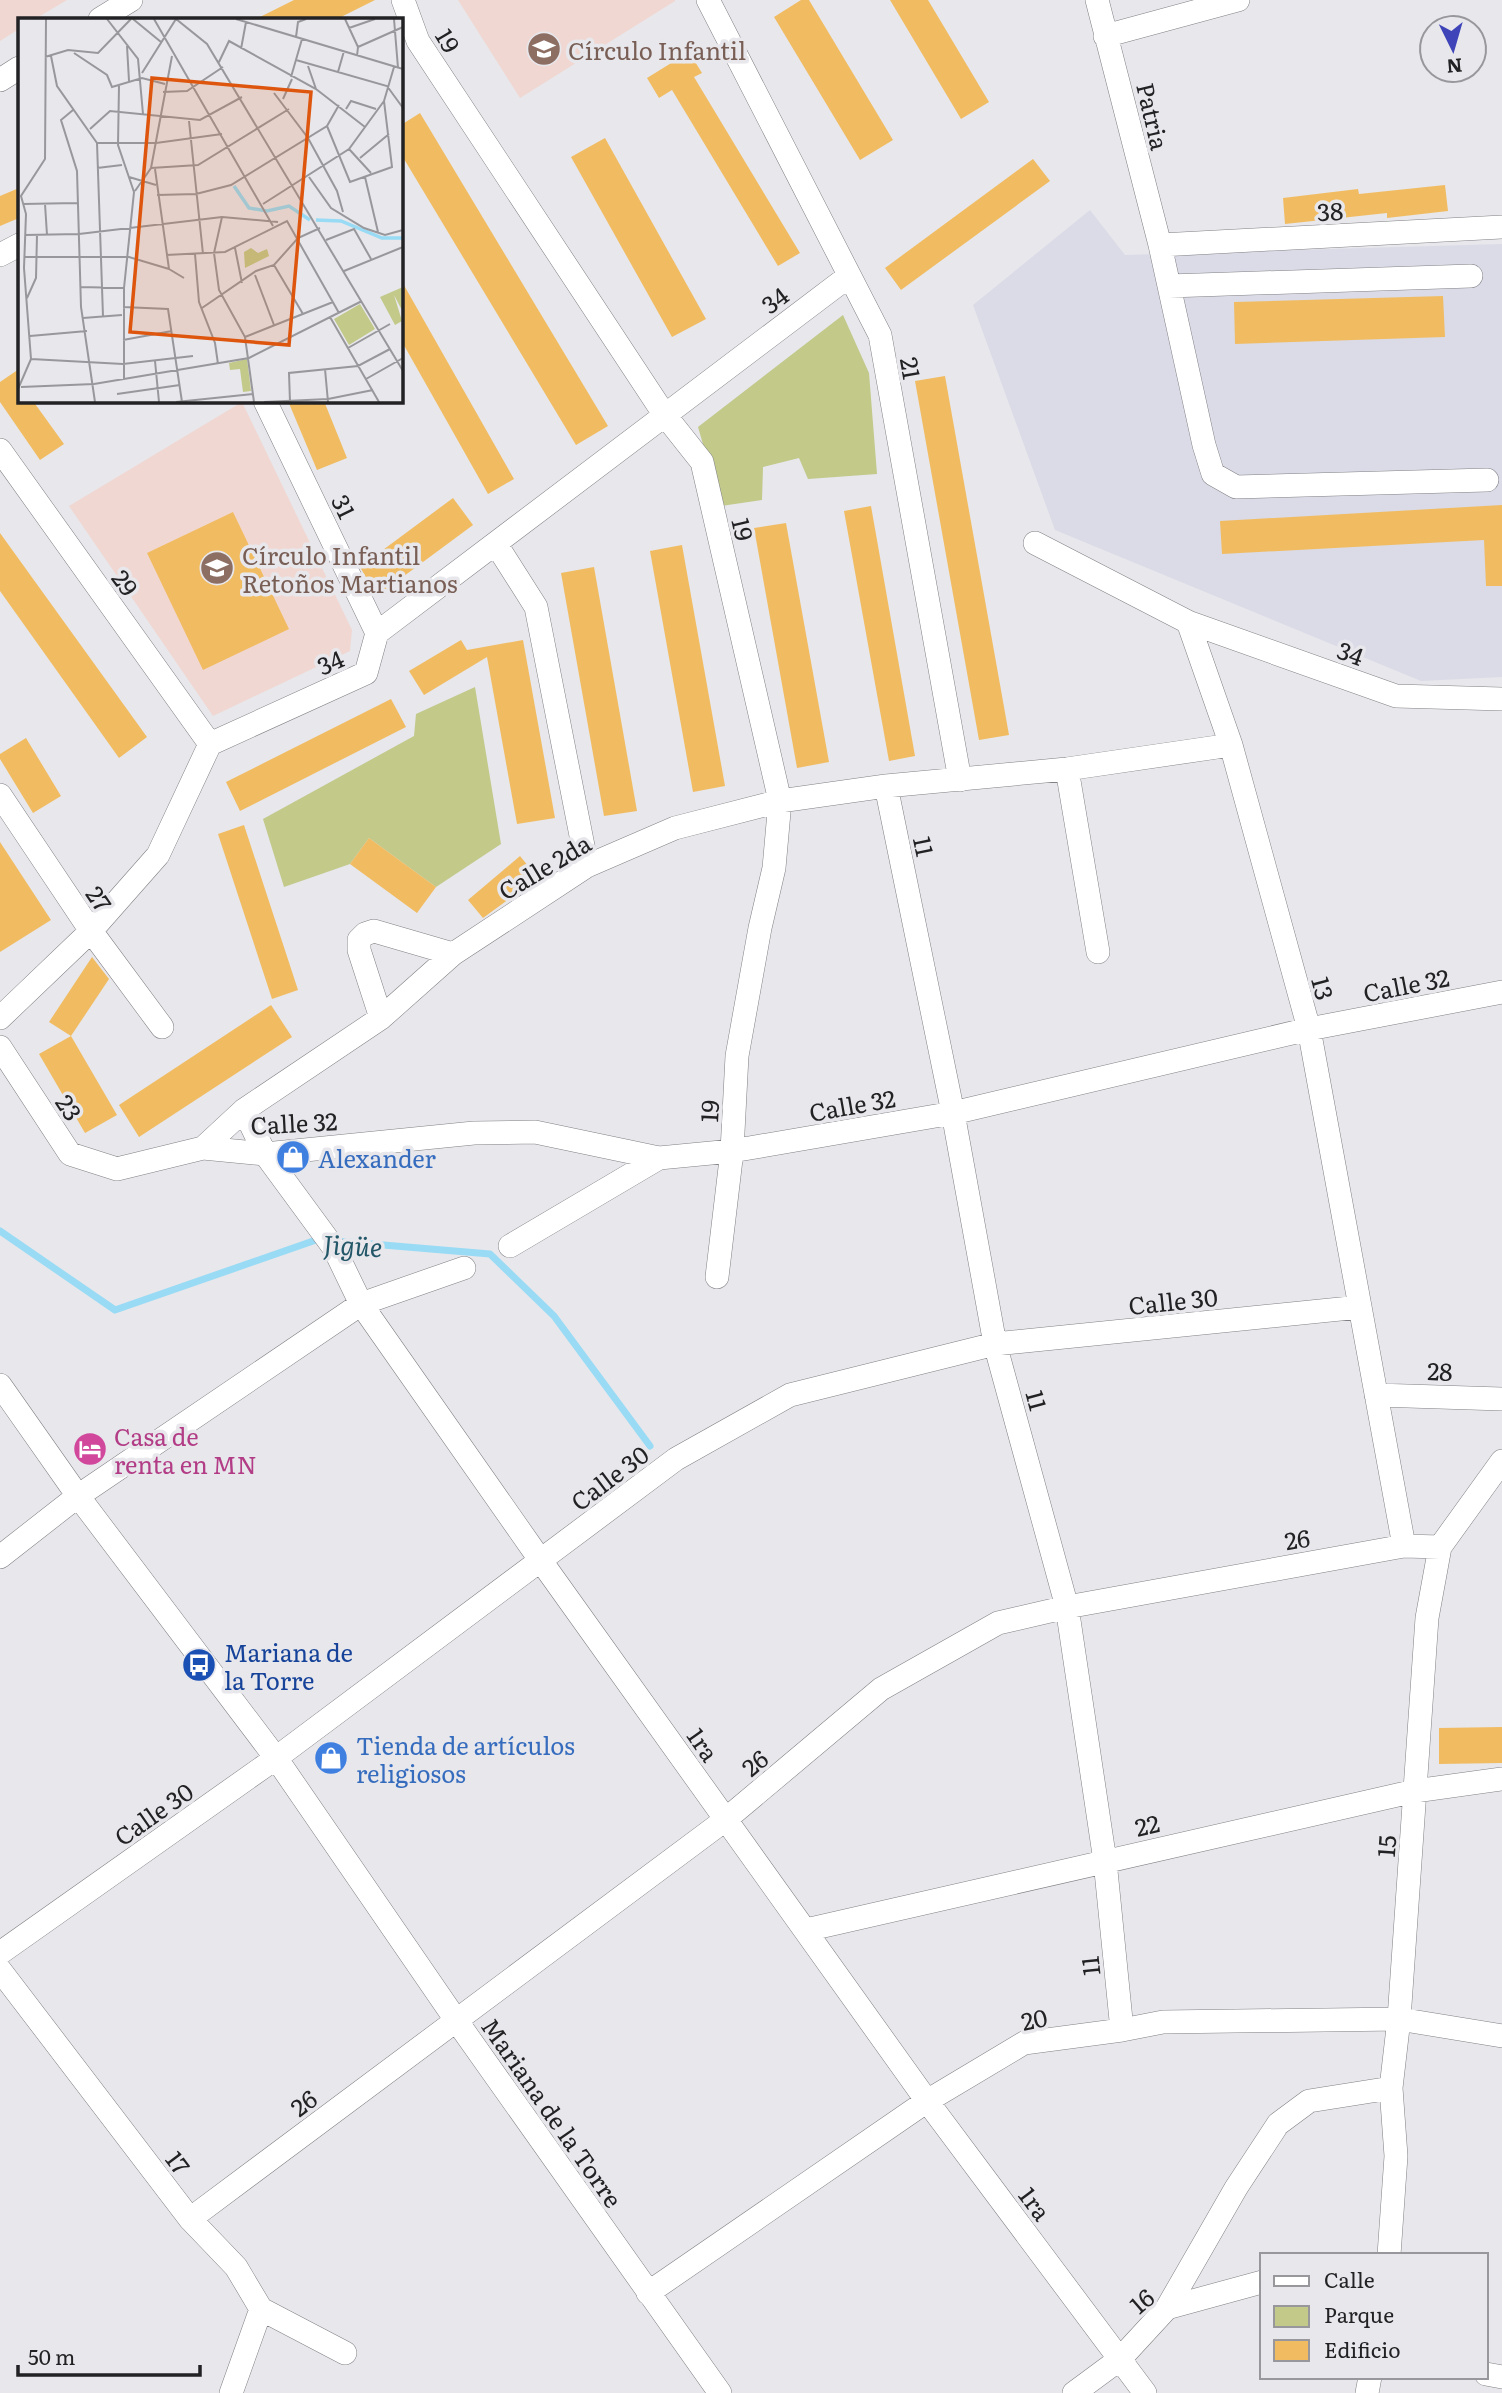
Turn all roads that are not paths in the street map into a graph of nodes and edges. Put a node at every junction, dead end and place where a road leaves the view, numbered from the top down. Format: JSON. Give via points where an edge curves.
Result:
{"nodes":[{"id":1,"x":131,"y":0,"type":"edge"},
{"id":2,"x":403,"y":0,"type":"edge"},
{"id":3,"x":708,"y":0,"type":"edge"},
{"id":4,"x":1097,"y":0,"type":"edge"},
{"id":5,"x":1238,"y":0,"type":"edge"},
{"id":6,"x":102,"y":18,"type":"edge"},
{"id":7,"x":1105,"y":36,"type":"junction"},
{"id":8,"x":409,"y":46,"type":"edge"},
{"id":9,"x":18,"y":69,"type":"edge"},
{"id":10,"x":0,"y":80,"type":"edge"},
{"id":11,"x":1502,"y":227,"type":"edge"},
{"id":12,"x":1160,"y":245,"type":"junction"},
{"id":13,"x":18,"y":246,"type":"edge"},
{"id":14,"x":0,"y":255,"type":"edge"},
{"id":15,"x":849,"y":276,"type":"junction"},
{"id":16,"x":1471,"y":276,"type":"dead end"},
{"id":17,"x":1169,"y":286,"type":"junction"},
{"id":18,"x":265,"y":402,"type":"edge"},
{"id":19,"x":664,"y":414,"type":"junction"},
{"id":20,"x":0,"y":450,"type":"edge"},
{"id":21,"x":1487,"y":480,"type":"dead end"},
{"id":22,"x":1035,"y":543,"type":"dead end"},
{"id":23,"x":496,"y":544,"type":"junction"},
{"id":24,"x":1188,"y":622,"type":"junction"},
{"id":25,"x":377,"y":634,"type":"junction"},
{"id":26,"x":1502,"y":699,"type":"edge"},
{"id":27,"x":210,"y":744,"type":"junction"},
{"id":28,"x":1231,"y":744,"type":"junction"},
{"id":29,"x":1067,"y":769,"type":"junction"},
{"id":30,"x":960,"y":780,"type":"junction"},
{"id":31,"x":886,"y":786,"type":"junction"},
{"id":32,"x":0,"y":795,"type":"edge"},
{"id":33,"x":780,"y":801,"type":"junction"},
{"id":34,"x":587,"y":866,"type":"junction"},
{"id":35,"x":91,"y":931,"type":"junction"},
{"id":36,"x":1098,"y":952,"type":"dead end"},
{"id":37,"x":453,"y":954,"type":"junction"},
{"id":38,"x":1502,"y":992,"type":"edge"},
{"id":39,"x":0,"y":1018,"type":"edge"},
{"id":40,"x":381,"y":1018,"type":"junction"},
{"id":41,"x":162,"y":1027,"type":"dead end"},
{"id":42,"x":1308,"y":1029,"type":"junction"},
{"id":43,"x":0,"y":1047,"type":"edge"},
{"id":44,"x":244,"y":1110,"type":"junction"},
{"id":45,"x":953,"y":1113,"type":"junction"},
{"id":46,"x":203,"y":1148,"type":"junction"},
{"id":47,"x":732,"y":1151,"type":"junction"},
{"id":48,"x":265,"y":1154,"type":"junction"},
{"id":49,"x":659,"y":1158,"type":"junction"},
{"id":50,"x":117,"y":1169,"type":"joint"},
{"id":51,"x":510,"y":1246,"type":"dead end"},
{"id":52,"x":464,"y":1268,"type":"dead end"},
{"id":53,"x":716,"y":1278,"type":"dead end"},
{"id":54,"x":361,"y":1304,"type":"junction"},
{"id":55,"x":1360,"y":1307,"type":"junction"},
{"id":56,"x":995,"y":1344,"type":"junction"},
{"id":57,"x":0,"y":1385,"type":"edge"},
{"id":58,"x":1376,"y":1395,"type":"junction"},
{"id":59,"x":1502,"y":1399,"type":"edge"},
{"id":60,"x":1502,"y":1461,"type":"edge"},
{"id":61,"x":78,"y":1496,"type":"junction"},
{"id":62,"x":1404,"y":1546,"type":"junction"},
{"id":63,"x":1440,"y":1547,"type":"junction"},
{"id":64,"x":0,"y":1557,"type":"edge"},
{"id":65,"x":541,"y":1561,"type":"junction"},
{"id":66,"x":1067,"y":1606,"type":"junction"},
{"id":67,"x":276,"y":1758,"type":"junction"},
{"id":68,"x":1502,"y":1779,"type":"edge"},
{"id":69,"x":1415,"y":1791,"type":"junction"},
{"id":70,"x":725,"y":1820,"type":"junction"},
{"id":71,"x":1104,"y":1861,"type":"junction"},
{"id":72,"x":806,"y":1930,"type":"junction"},
{"id":73,"x":0,"y":1953,"type":"edge"},
{"id":74,"x":0,"y":1970,"type":"edge"},
{"id":75,"x":1399,"y":2019,"type":"junction"},
{"id":76,"x":456,"y":2020,"type":"junction"},
{"id":77,"x":1122,"y":2030,"type":"junction"},
{"id":78,"x":1502,"y":2036,"type":"edge"},
{"id":79,"x":1391,"y":2088,"type":"junction"},
{"id":80,"x":927,"y":2101,"type":"junction"},
{"id":81,"x":190,"y":2219,"type":"junction"},
{"id":82,"x":1389,"y":2253,"type":"edge"},
{"id":83,"x":1260,"y":2283,"type":"edge"},
{"id":84,"x":648,"y":2293,"type":"junction"},
{"id":85,"x":1167,"y":2308,"type":"junction"},
{"id":86,"x":261,"y":2309,"type":"junction"},
{"id":87,"x":345,"y":2353,"type":"dead end"},
{"id":88,"x":1120,"y":2359,"type":"junction"},
{"id":89,"x":232,"y":2393,"type":"edge"},
{"id":90,"x":720,"y":2393,"type":"edge"},
{"id":91,"x":1074,"y":2393,"type":"edge"},
{"id":92,"x":1145,"y":2393,"type":"edge"}],
"edges":[{"from":1,"to":6,"type":"street"},
{"from":2,"to":8,"type":"street","name":"19"},
{"from":3,"to":15,"type":"street","name":"21"},
{"from":4,"to":7,"type":"street","name":"Patria"},
{"from":5,"to":7,"type":"street"},
{"from":7,"to":12,"type":"street","name":"Patria"},
{"from":8,"to":19,"type":"street","name":"19"},
{"from":9,"to":10,"type":"street"},
{"from":11,"to":12,"type":"street","name":"38"},
{"from":12,"to":17,"type":"street","name":"Patria"},
{"from":13,"to":14,"type":"street"},
{"from":15,"to":19,"type":"street","name":"34"},
{"from":15,"to":30,"type":"street","name":"21","via":[[880,335]]},
{"from":16,"to":17,"type":"street"},
{"from":17,"to":21,"type":"street","name":"Patria","via":[[1213,474],[1236,488]]},
{"from":18,"to":25,"type":"street","name":"31"},
{"from":19,"to":23,"type":"street","name":"34"},
{"from":19,"to":33,"type":"street","name":"19","via":[[702,463]]},
{"from":20,"to":27,"type":"street","name":"29"},
{"from":22,"to":24,"type":"street"},
{"from":23,"to":25,"type":"street","name":"34"},
{"from":23,"to":34,"type":"street","via":[[536,607]]},
{"from":24,"to":26,"type":"street","name":"34","via":[[1396,696]]},
{"from":24,"to":28,"type":"street","name":"13"},
{"from":25,"to":27,"type":"street","name":"34","via":[[366,673]]},
{"from":27,"to":35,"type":"street","via":[[158,855]]},
{"from":28,"to":29,"type":"street"},
{"from":28,"to":42,"type":"street","name":"13"},
{"from":29,"to":30,"type":"street","name":"Calle 2da"},
{"from":29,"to":36,"type":"street"},
{"from":30,"to":31,"type":"street","name":"Calle 2da"},
{"from":31,"to":33,"type":"street","name":"Calle 2da"},
{"from":31,"to":45,"type":"street","name":"11"},
{"from":32,"to":35,"type":"street","name":"27"},
{"from":33,"to":34,"type":"street","name":"Calle 2da","via":[[675,828]]},
{"from":33,"to":47,"type":"street","name":"19","via":[[774,868],[737,1056]]},
{"from":34,"to":37,"type":"street","name":"Calle 2da"},
{"from":35,"to":39,"type":"street"},
{"from":35,"to":41,"type":"street","name":"27"},
{"from":37,"to":40,"type":"street","name":"Calle 2da"},
{"from":37,"to":40,"type":"street","via":[[365,933],[359,950]]},
{"from":38,"to":42,"type":"street","name":"Calle 32"},
{"from":40,"to":44,"type":"street","name":"Calle 2da"},
{"from":42,"to":45,"type":"street","name":"Calle 32"},
{"from":42,"to":55,"type":"street","name":"13"},
{"from":43,"to":50,"type":"street","name":"23","via":[[70,1154]]},
{"from":44,"to":46,"type":"street","name":"Calle 2da"},
{"from":44,"to":48,"type":"street","name":"1ra"},
{"from":45,"to":47,"type":"street","name":"Calle 32"},
{"from":45,"to":56,"type":"street","name":"11"},
{"from":46,"to":48,"type":"street","name":"Calle 32"},
{"from":46,"to":50,"type":"street","name":"Calle 2da"},
{"from":47,"to":49,"type":"street","name":"Calle 32"},
{"from":47,"to":53,"type":"street","name":"19"},
{"from":48,"to":49,"type":"street","name":"Calle 32","via":[[474,1133],[535,1132]]},
{"from":48,"to":54,"type":"street","name":"1ra","via":[[334,1248]]},
{"from":49,"to":51,"type":"street"},
{"from":52,"to":54,"type":"street"},
{"from":54,"to":61,"type":"street"},
{"from":54,"to":65,"type":"street","name":"1ra"},
{"from":55,"to":56,"type":"street","name":"Calle 30"},
{"from":55,"to":58,"type":"street","name":"13"},
{"from":56,"to":65,"type":"street","name":"Calle 30","via":[[790,1395],[676,1460]]},
{"from":56,"to":66,"type":"street","name":"11"},
{"from":57,"to":61,"type":"street","name":"Mariana de la Torre"},
{"from":58,"to":59,"type":"street","name":"28"},
{"from":58,"to":62,"type":"street","name":"13"},
{"from":60,"to":63,"type":"street","name":"15"},
{"from":61,"to":64,"type":"street"},
{"from":61,"to":67,"type":"street","name":"Mariana de la Torre"},
{"from":62,"to":63,"type":"street","name":"26"},
{"from":62,"to":66,"type":"street","name":"26"},
{"from":63,"to":69,"type":"street","name":"15","via":[[1427,1618]]},
{"from":65,"to":67,"type":"street","name":"Calle 30"},
{"from":65,"to":70,"type":"street","name":"1ra"},
{"from":66,"to":70,"type":"street","name":"26","via":[[998,1623],[881,1689]]},
{"from":66,"to":71,"type":"street","name":"11"},
{"from":67,"to":73,"type":"street","name":"Calle 30"},
{"from":67,"to":76,"type":"street","name":"Mariana de la Torre"},
{"from":68,"to":69,"type":"street","name":"22"},
{"from":69,"to":71,"type":"street","name":"22"},
{"from":69,"to":75,"type":"street","name":"15"},
{"from":70,"to":72,"type":"street","name":"1ra"},
{"from":70,"to":76,"type":"street","name":"26"},
{"from":71,"to":72,"type":"street","name":"22"},
{"from":71,"to":77,"type":"street","name":"11"},
{"from":72,"to":80,"type":"street","name":"1ra"},
{"from":74,"to":81,"type":"street","name":"17"},
{"from":75,"to":77,"type":"street","name":"20","via":[[1163,2022]]},
{"from":75,"to":78,"type":"street","name":"20"},
{"from":75,"to":79,"type":"street","name":"15"},
{"from":76,"to":81,"type":"street","name":"26"},
{"from":76,"to":84,"type":"street","name":"Mariana de la Torre"},
{"from":77,"to":80,"type":"street","name":"20","via":[[1024,2043]]},
{"from":79,"to":82,"type":"street","name":"15","via":[[1396,2156]]},
{"from":79,"to":85,"type":"street","via":[[1309,2101],[1278,2123]]},
{"from":80,"to":84,"type":"street","name":"20"},
{"from":80,"to":88,"type":"street","name":"1ra"},
{"from":81,"to":86,"type":"street","name":"17","via":[[236,2267]]},
{"from":83,"to":85,"type":"street","name":"16"},
{"from":84,"to":90,"type":"street","name":"Mariana de la Torre"},
{"from":85,"to":88,"type":"street","name":"16"},
{"from":86,"to":87,"type":"street"},
{"from":86,"to":89,"type":"street"},
{"from":88,"to":91,"type":"street","name":"16"},
{"from":88,"to":92,"type":"street","name":"1ra"}]}
